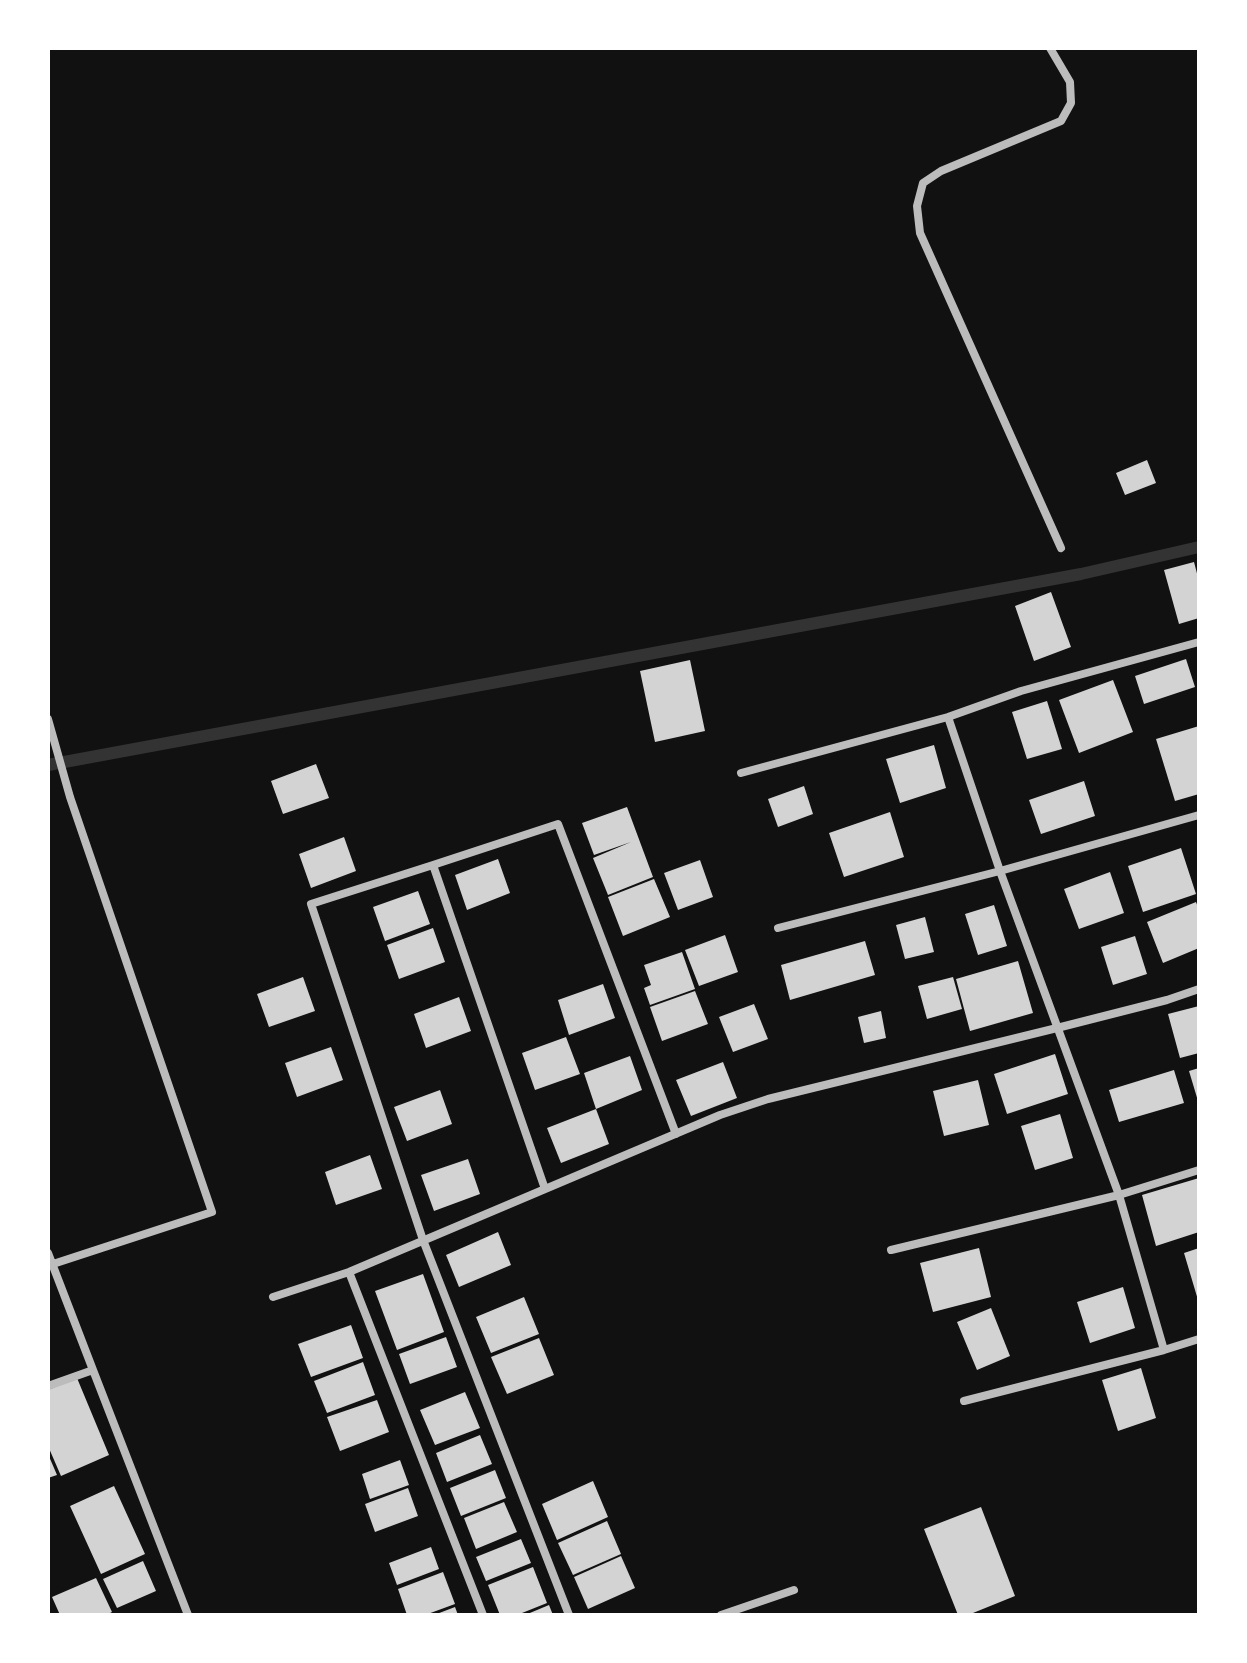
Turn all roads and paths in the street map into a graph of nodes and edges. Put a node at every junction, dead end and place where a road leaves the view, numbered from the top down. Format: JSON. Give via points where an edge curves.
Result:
{"nodes":[{"id":1,"x":1050,"y":48,"type":"edge"},
{"id":2,"x":1061,"y":548,"type":"dead end"},
{"id":3,"x":1199,"y":642,"type":"edge"},
{"id":4,"x":948,"y":717,"type":"junction"},
{"id":5,"x":48,"y":719,"type":"edge"},
{"id":6,"x":741,"y":773,"type":"dead end"},
{"id":7,"x":1199,"y":815,"type":"edge"},
{"id":8,"x":433,"y":865,"type":"junction"},
{"id":9,"x":1000,"y":871,"type":"junction"},
{"id":10,"x":778,"y":928,"type":"dead end"},
{"id":11,"x":1199,"y":989,"type":"edge"},
{"id":12,"x":1057,"y":1028,"type":"junction"},
{"id":13,"x":676,"y":1134,"type":"junction"},
{"id":14,"x":1199,"y":1170,"type":"edge"},
{"id":15,"x":545,"y":1189,"type":"junction"},
{"id":16,"x":1119,"y":1195,"type":"junction"},
{"id":17,"x":423,"y":1240,"type":"junction"},
{"id":18,"x":891,"y":1250,"type":"dead end"},
{"id":19,"x":48,"y":1253,"type":"edge"},
{"id":20,"x":53,"y":1264,"type":"junction"},
{"id":21,"x":349,"y":1272,"type":"junction"},
{"id":22,"x":273,"y":1297,"type":"dead end"},
{"id":23,"x":1199,"y":1339,"type":"edge"},
{"id":24,"x":1164,"y":1350,"type":"junction"},
{"id":25,"x":93,"y":1370,"type":"junction"},
{"id":26,"x":48,"y":1386,"type":"edge"},
{"id":27,"x":964,"y":1401,"type":"dead end"},
{"id":28,"x":794,"y":1590,"type":"dead end"},
{"id":29,"x":188,"y":1615,"type":"edge"},
{"id":30,"x":483,"y":1615,"type":"edge"},
{"id":31,"x":569,"y":1615,"type":"edge"},
{"id":32,"x":721,"y":1615,"type":"edge"}],
"edges":[{"from":1,"to":2,"type":"street","via":[[1070,82],[1071,103],[1061,121],[941,171],[923,183],[917,206],[920,233]]},
{"from":3,"to":4,"type":"street","via":[[1021,691]]},
{"from":4,"to":6,"type":"street"},
{"from":4,"to":9,"type":"street"},
{"from":5,"to":20,"type":"street","via":[[212,1212]]},
{"from":7,"to":9,"type":"street"},
{"from":8,"to":13,"type":"street","via":[[558,824]]},
{"from":8,"to":15,"type":"street"},
{"from":8,"to":17,"type":"street","via":[[311,904]]},
{"from":9,"to":10,"type":"street"},
{"from":9,"to":12,"type":"street"},
{"from":11,"to":12,"type":"street"},
{"from":12,"to":13,"type":"street","via":[[768,1099]]},
{"from":12,"to":16,"type":"street"},
{"from":13,"to":15,"type":"street"},
{"from":14,"to":16,"type":"street"},
{"from":15,"to":17,"type":"street"},
{"from":16,"to":18,"type":"street"},
{"from":16,"to":24,"type":"street"},
{"from":17,"to":21,"type":"street"},
{"from":17,"to":31,"type":"street"},
{"from":19,"to":20,"type":"street"},
{"from":20,"to":25,"type":"street"},
{"from":21,"to":22,"type":"street"},
{"from":21,"to":30,"type":"street"},
{"from":23,"to":24,"type":"street"},
{"from":24,"to":27,"type":"street"},
{"from":25,"to":26,"type":"street"},
{"from":25,"to":29,"type":"street"},
{"from":28,"to":32,"type":"street"}]}
